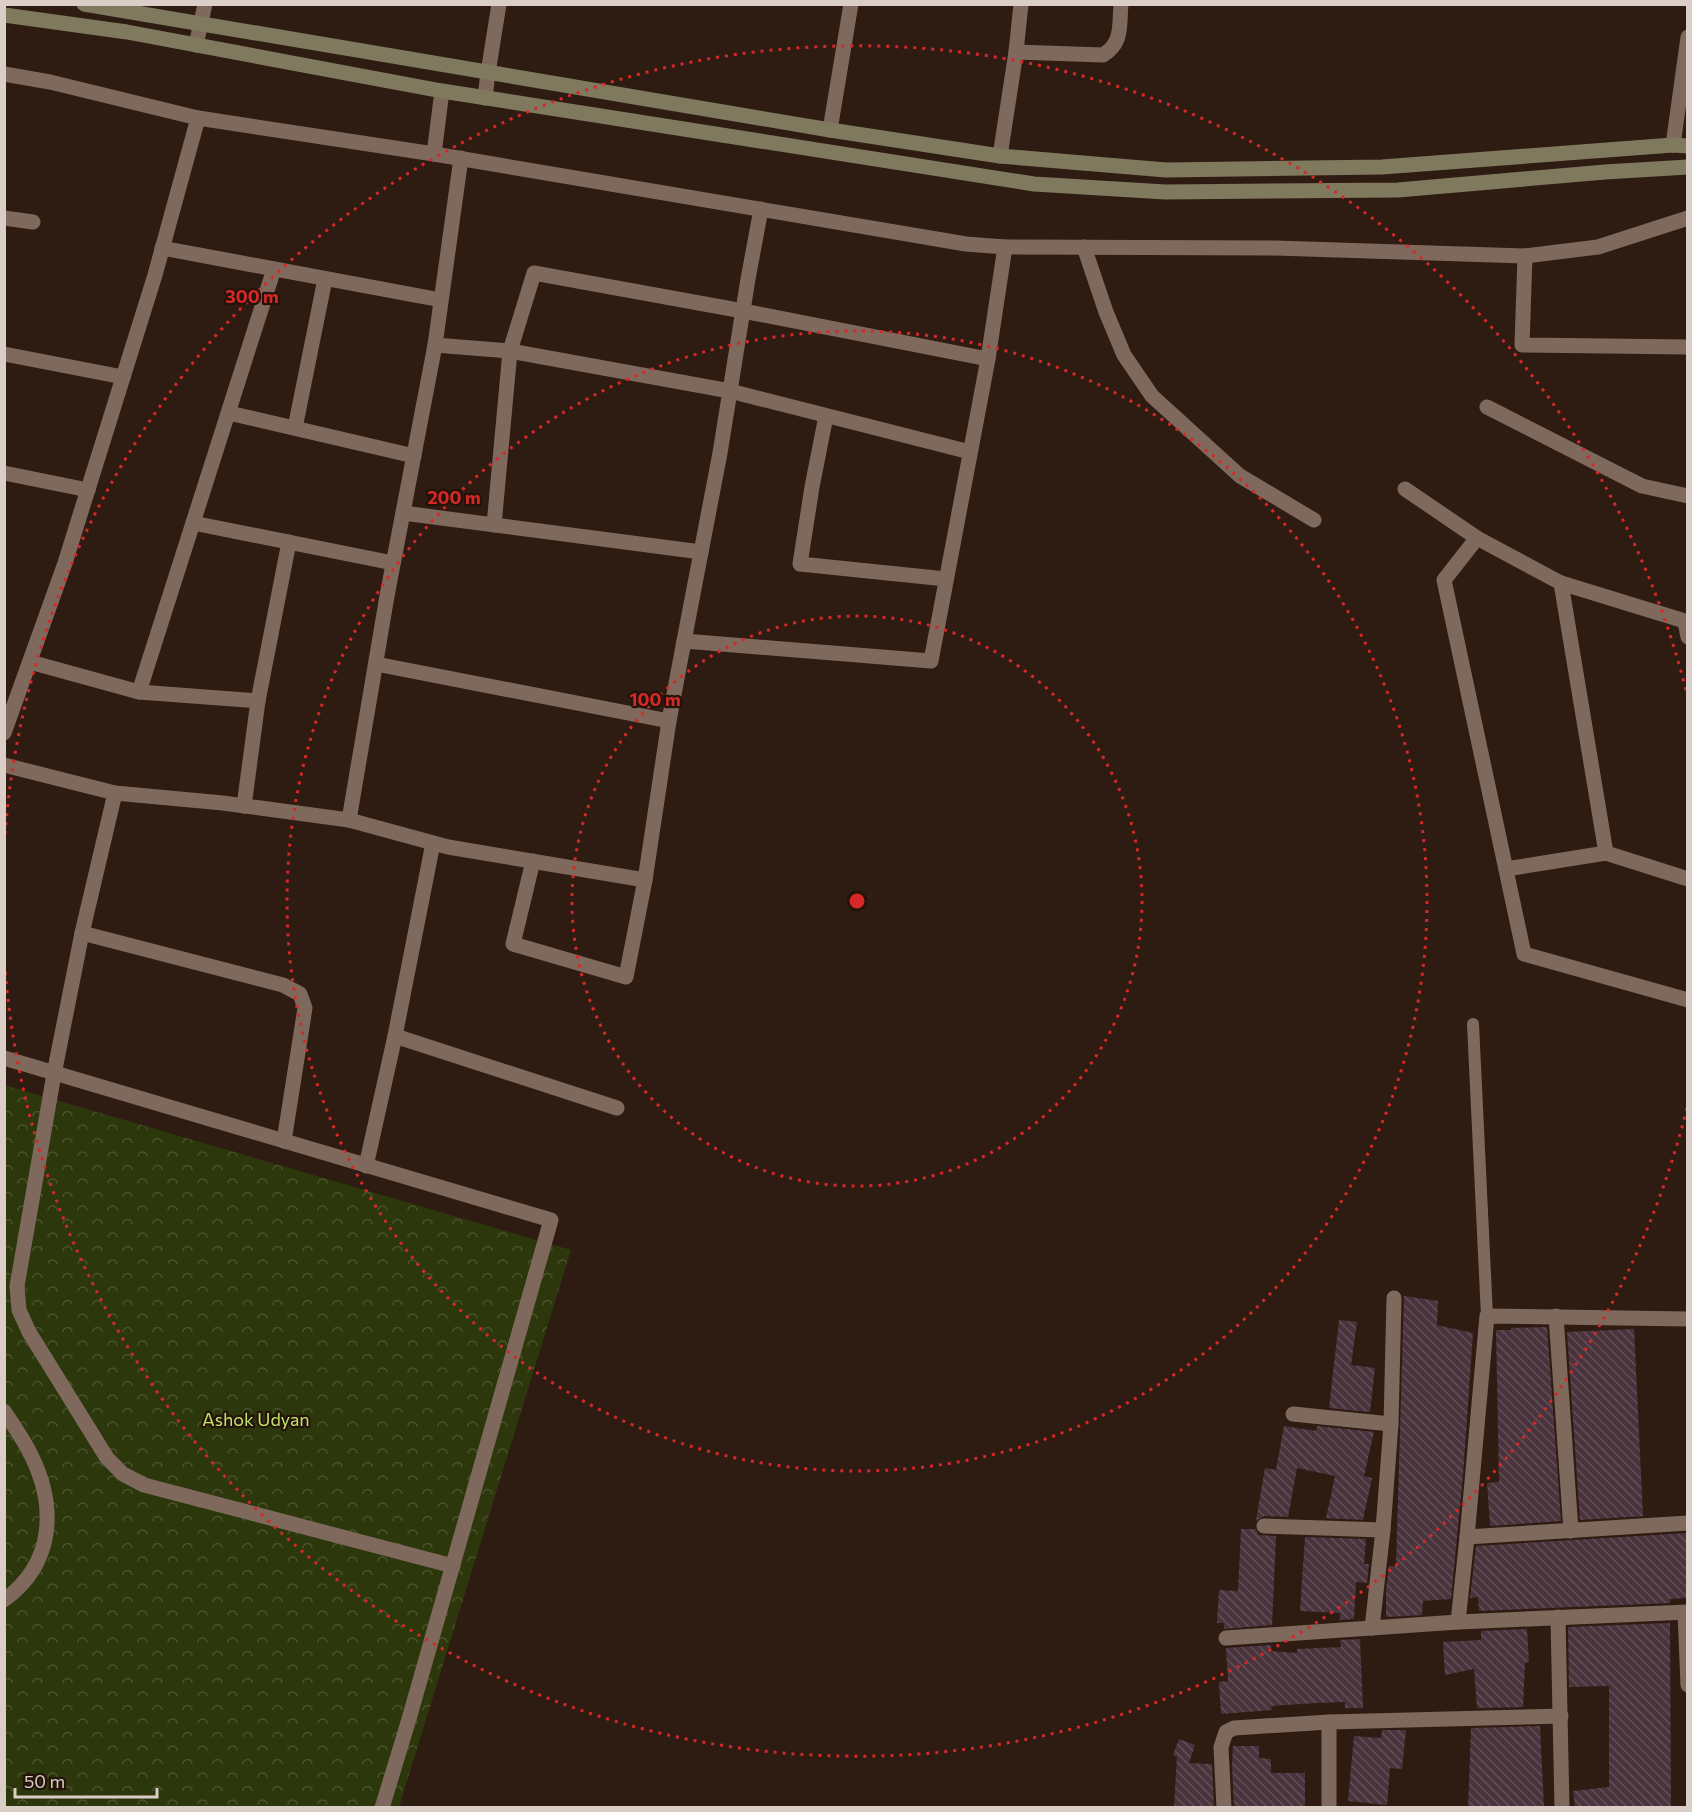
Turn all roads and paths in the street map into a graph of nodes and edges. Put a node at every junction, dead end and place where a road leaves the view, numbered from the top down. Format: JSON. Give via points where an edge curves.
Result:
{"nodes":[{"id":1,"x":84,"y":4,"type":"edge"},
{"id":2,"x":205,"y":4,"type":"edge"},
{"id":3,"x":499,"y":4,"type":"edge"},
{"id":4,"x":851,"y":4,"type":"edge"},
{"id":5,"x":1022,"y":4,"type":"edge"},
{"id":6,"x":1121,"y":4,"type":"edge"},
{"id":7,"x":132,"y":8,"type":"edge"},
{"id":8,"x":4,"y":15,"type":"edge"},
{"id":9,"x":200,"y":24,"type":"junction"},
{"id":10,"x":1688,"y":37,"type":"edge"},
{"id":11,"x":196,"y":45,"type":"junction"},
{"id":12,"x":1016,"y":52,"type":"junction"},
{"id":13,"x":488,"y":73,"type":"junction"},
{"id":14,"x":4,"y":74,"type":"edge"},
{"id":15,"x":442,"y":91,"type":"junction"},
{"id":16,"x":485,"y":98,"type":"junction"},
{"id":17,"x":198,"y":118,"type":"junction"},
{"id":18,"x":830,"y":130,"type":"junction"},
{"id":19,"x":1680,"y":145,"type":"edge"},
{"id":20,"x":434,"y":154,"type":"junction"},
{"id":21,"x":1000,"y":156,"type":"junction"},
{"id":22,"x":461,"y":158,"type":"junction"},
{"id":23,"x":1688,"y":166,"type":"edge"},
{"id":24,"x":761,"y":209,"type":"junction"},
{"id":25,"x":4,"y":218,"type":"edge"},
{"id":26,"x":1688,"y":218,"type":"edge"},
{"id":27,"x":33,"y":222,"type":"dead end"},
{"id":28,"x":1005,"y":247,"type":"junction"},
{"id":29,"x":1084,"y":247,"type":"junction"},
{"id":30,"x":162,"y":248,"type":"junction"},
{"id":31,"x":1525,"y":256,"type":"junction"},
{"id":32,"x":274,"y":269,"type":"junction"},
{"id":33,"x":325,"y":279,"type":"junction"},
{"id":34,"x":441,"y":300,"type":"junction"},
{"id":35,"x":743,"y":310,"type":"junction"},
{"id":36,"x":435,"y":345,"type":"junction"},
{"id":37,"x":1688,"y":347,"type":"edge"},
{"id":38,"x":510,"y":351,"type":"junction"},
{"id":39,"x":4,"y":354,"type":"edge"},
{"id":40,"x":988,"y":359,"type":"junction"},
{"id":41,"x":123,"y":377,"type":"junction"},
{"id":42,"x":730,"y":391,"type":"junction"},
{"id":43,"x":1487,"y":407,"type":"dead end"},
{"id":44,"x":229,"y":413,"type":"junction"},
{"id":45,"x":826,"y":416,"type":"junction"},
{"id":46,"x":294,"y":428,"type":"junction"},
{"id":47,"x":970,"y":452,"type":"junction"},
{"id":48,"x":414,"y":456,"type":"junction"},
{"id":49,"x":4,"y":473,"type":"edge"},
{"id":50,"x":1405,"y":489,"type":"dead end"},
{"id":51,"x":88,"y":490,"type":"junction"},
{"id":52,"x":1688,"y":496,"type":"edge"},
{"id":53,"x":403,"y":513,"type":"junction"},
{"id":54,"x":1314,"y":520,"type":"dead end"},
{"id":55,"x":193,"y":523,"type":"junction"},
{"id":56,"x":494,"y":525,"type":"junction"},
{"id":57,"x":1477,"y":538,"type":"junction"},
{"id":58,"x":290,"y":542,"type":"junction"},
{"id":59,"x":701,"y":552,"type":"junction"},
{"id":60,"x":393,"y":563,"type":"junction"},
{"id":61,"x":946,"y":579,"type":"junction"},
{"id":62,"x":1562,"y":583,"type":"junction"},
{"id":63,"x":1687,"y":627,"type":"edge"},
{"id":64,"x":684,"y":641,"type":"junction"},
{"id":65,"x":30,"y":662,"type":"junction"},
{"id":66,"x":376,"y":664,"type":"junction"},
{"id":67,"x":139,"y":692,"type":"junction"},
{"id":68,"x":258,"y":701,"type":"junction"},
{"id":69,"x":669,"y":722,"type":"junction"},
{"id":70,"x":4,"y":733,"type":"edge"},
{"id":71,"x":4,"y":765,"type":"edge"},
{"id":72,"x":115,"y":793,"type":"junction"},
{"id":73,"x":244,"y":806,"type":"junction"},
{"id":74,"x":349,"y":820,"type":"junction"},
{"id":75,"x":433,"y":843,"type":"junction"},
{"id":76,"x":1606,"y":853,"type":"junction"},
{"id":77,"x":533,"y":861,"type":"junction"},
{"id":78,"x":1506,"y":869,"type":"junction"},
{"id":79,"x":1688,"y":879,"type":"edge"},
{"id":80,"x":645,"y":880,"type":"junction"},
{"id":81,"x":82,"y":933,"type":"junction"},
{"id":82,"x":1688,"y":1000,"type":"edge"},
{"id":83,"x":1473,"y":1024,"type":"dead end"},
{"id":84,"x":394,"y":1036,"type":"junction"},
{"id":85,"x":4,"y":1058,"type":"edge"},
{"id":86,"x":54,"y":1074,"type":"junction"},
{"id":87,"x":617,"y":1108,"type":"dead end"},
{"id":88,"x":284,"y":1141,"type":"junction"},
{"id":89,"x":366,"y":1166,"type":"junction"},
{"id":90,"x":1394,"y":1298,"type":"dead end"},
{"id":91,"x":1487,"y":1316,"type":"junction"},
{"id":92,"x":1556,"y":1316,"type":"junction"},
{"id":93,"x":1688,"y":1319,"type":"edge"},
{"id":94,"x":4,"y":1411,"type":"edge"},
{"id":95,"x":1293,"y":1414,"type":"dead end"},
{"id":96,"x":1391,"y":1424,"type":"junction"},
{"id":97,"x":1688,"y":1523,"type":"edge"},
{"id":98,"x":1264,"y":1526,"type":"dead end"},
{"id":99,"x":1383,"y":1530,"type":"junction"},
{"id":100,"x":1571,"y":1532,"type":"junction"},
{"id":101,"x":1467,"y":1537,"type":"junction"},
{"id":102,"x":453,"y":1566,"type":"junction"},
{"id":103,"x":4,"y":1600,"type":"edge"},
{"id":104,"x":1686,"y":1612,"type":"edge"},
{"id":105,"x":1558,"y":1617,"type":"junction"},
{"id":106,"x":1458,"y":1623,"type":"junction"},
{"id":107,"x":1372,"y":1628,"type":"junction"},
{"id":108,"x":1227,"y":1638,"type":"dead end"},
{"id":109,"x":1688,"y":1685,"type":"edge"},
{"id":110,"x":1561,"y":1716,"type":"junction"},
{"id":111,"x":1329,"y":1722,"type":"junction"},
{"id":112,"x":382,"y":1808,"type":"edge"},
{"id":113,"x":1224,"y":1808,"type":"edge"},
{"id":114,"x":1329,"y":1808,"type":"edge"},
{"id":115,"x":1562,"y":1808,"type":"edge"}],
"edges":[{"from":1,"to":7,"type":"main road"},
{"from":2,"to":9,"type":"street"},
{"from":3,"to":13,"type":"street"},
{"from":4,"to":18,"type":"street"},
{"from":5,"to":12,"type":"street"},
{"from":6,"to":12,"type":"street","via":[[1118,38],[1113,49],[1103,55]]},
{"from":7,"to":9,"type":"main road"},
{"from":8,"to":11,"type":"main road"},
{"from":9,"to":11,"type":"street"},
{"from":9,"to":13,"type":"main road"},
{"from":10,"to":19,"type":"street"},
{"from":11,"to":15,"type":"main road"},
{"from":12,"to":21,"type":"street"},
{"from":13,"to":16,"type":"street"},
{"from":13,"to":18,"type":"main road"},
{"from":14,"to":17,"type":"street"},
{"from":15,"to":16,"type":"main road"},
{"from":15,"to":20,"type":"street"},
{"from":16,"to":23,"type":"main road","via":[[1034,184],[1165,192],[1398,190]]},
{"from":17,"to":20,"type":"street"},
{"from":17,"to":30,"type":"street"},
{"from":18,"to":21,"type":"main road"},
{"from":19,"to":21,"type":"main road","via":[[1337,168],[1166,170]]},
{"from":20,"to":22,"type":"street"},
{"from":22,"to":24,"type":"street"},
{"from":22,"to":34,"type":"street"},
{"from":24,"to":28,"type":"street","via":[[966,244]]},
{"from":24,"to":35,"type":"street"},
{"from":25,"to":27,"type":"street"},
{"from":26,"to":31,"type":"street","via":[[1598,247]]},
{"from":28,"to":29,"type":"street"},
{"from":28,"to":40,"type":"street"},
{"from":29,"to":31,"type":"street"},
{"from":29,"to":54,"type":"street","via":[[1124,356],[1152,396],[1240,476]]},
{"from":30,"to":32,"type":"street"},
{"from":30,"to":41,"type":"street"},
{"from":31,"to":37,"type":"street","via":[[1522,345]]},
{"from":32,"to":33,"type":"street"},
{"from":32,"to":44,"type":"street"},
{"from":33,"to":34,"type":"street"},
{"from":33,"to":46,"type":"street"},
{"from":34,"to":36,"type":"street"},
{"from":35,"to":38,"type":"street","via":[[534,273]]},
{"from":35,"to":40,"type":"street"},
{"from":35,"to":42,"type":"street"},
{"from":36,"to":38,"type":"street"},
{"from":36,"to":48,"type":"street"},
{"from":38,"to":42,"type":"street"},
{"from":38,"to":56,"type":"street"},
{"from":39,"to":41,"type":"street"},
{"from":40,"to":47,"type":"street"},
{"from":41,"to":51,"type":"street"},
{"from":42,"to":45,"type":"street"},
{"from":42,"to":59,"type":"street"},
{"from":43,"to":52,"type":"street","via":[[1642,486]]},
{"from":44,"to":46,"type":"street"},
{"from":44,"to":55,"type":"street"},
{"from":45,"to":47,"type":"street"},
{"from":45,"to":61,"type":"street","via":[[800,564]]},
{"from":46,"to":48,"type":"street"},
{"from":47,"to":61,"type":"street"},
{"from":48,"to":53,"type":"street"},
{"from":49,"to":51,"type":"street"},
{"from":50,"to":57,"type":"street"},
{"from":51,"to":65,"type":"street"},
{"from":53,"to":56,"type":"street"},
{"from":53,"to":60,"type":"street"},
{"from":55,"to":58,"type":"street"},
{"from":55,"to":67,"type":"street"},
{"from":56,"to":59,"type":"street"},
{"from":57,"to":62,"type":"street"},
{"from":57,"to":78,"type":"street","via":[[1444,580]]},
{"from":58,"to":60,"type":"street"},
{"from":58,"to":68,"type":"street"},
{"from":59,"to":64,"type":"street"},
{"from":60,"to":66,"type":"street"},
{"from":61,"to":64,"type":"street","via":[[931,661]]},
{"from":62,"to":63,"type":"street"},
{"from":62,"to":76,"type":"street"},
{"from":64,"to":69,"type":"street"},
{"from":65,"to":67,"type":"street"},
{"from":65,"to":70,"type":"street"},
{"from":66,"to":69,"type":"street"},
{"from":66,"to":74,"type":"street"},
{"from":67,"to":68,"type":"street"},
{"from":68,"to":73,"type":"street"},
{"from":69,"to":80,"type":"street"},
{"from":71,"to":72,"type":"street"},
{"from":72,"to":73,"type":"street"},
{"from":72,"to":81,"type":"street"},
{"from":73,"to":74,"type":"street"},
{"from":74,"to":75,"type":"street"},
{"from":75,"to":77,"type":"street"},
{"from":75,"to":84,"type":"street"},
{"from":76,"to":78,"type":"street"},
{"from":76,"to":79,"type":"street"},
{"from":77,"to":80,"type":"street"},
{"from":77,"to":80,"type":"street","via":[[513,945],[626,977]]},
{"from":78,"to":82,"type":"street","via":[[1524,954]]},
{"from":81,"to":86,"type":"street"},
{"from":81,"to":88,"type":"street","via":[[283,985],[300,994],[305,1008]]},
{"from":83,"to":91,"type":"lane"},
{"from":84,"to":87,"type":"street"},
{"from":84,"to":89,"type":"street"},
{"from":85,"to":86,"type":"street"},
{"from":86,"to":88,"type":"street"},
{"from":86,"to":102,"type":"street","via":[[17,1286],[19,1310],[107,1458],[123,1474],[144,1485]]},
{"from":88,"to":89,"type":"street"},
{"from":89,"to":102,"type":"street","via":[[552,1220]]},
{"from":90,"to":96,"type":"street"},
{"from":91,"to":92,"type":"street"},
{"from":91,"to":101,"type":"street"},
{"from":92,"to":93,"type":"street"},
{"from":92,"to":100,"type":"street"},
{"from":94,"to":103,"type":"street","via":[[31,1454],[46,1506],[46,1540],[37,1565],[22,1586]]},
{"from":95,"to":96,"type":"street"},
{"from":96,"to":99,"type":"street"},
{"from":97,"to":100,"type":"street"},
{"from":98,"to":99,"type":"street"},
{"from":99,"to":107,"type":"street"},
{"from":100,"to":101,"type":"street"},
{"from":101,"to":106,"type":"street"},
{"from":102,"to":112,"type":"street"},
{"from":104,"to":105,"type":"street"},
{"from":104,"to":109,"type":"street"},
{"from":105,"to":106,"type":"street"},
{"from":105,"to":110,"type":"street"},
{"from":106,"to":107,"type":"street"},
{"from":107,"to":108,"type":"street"},
{"from":110,"to":111,"type":"street"},
{"from":110,"to":115,"type":"street"},
{"from":111,"to":113,"type":"street","via":[[1234,1728],[1226,1732],[1221,1747]]},
{"from":111,"to":114,"type":"street"}]}
